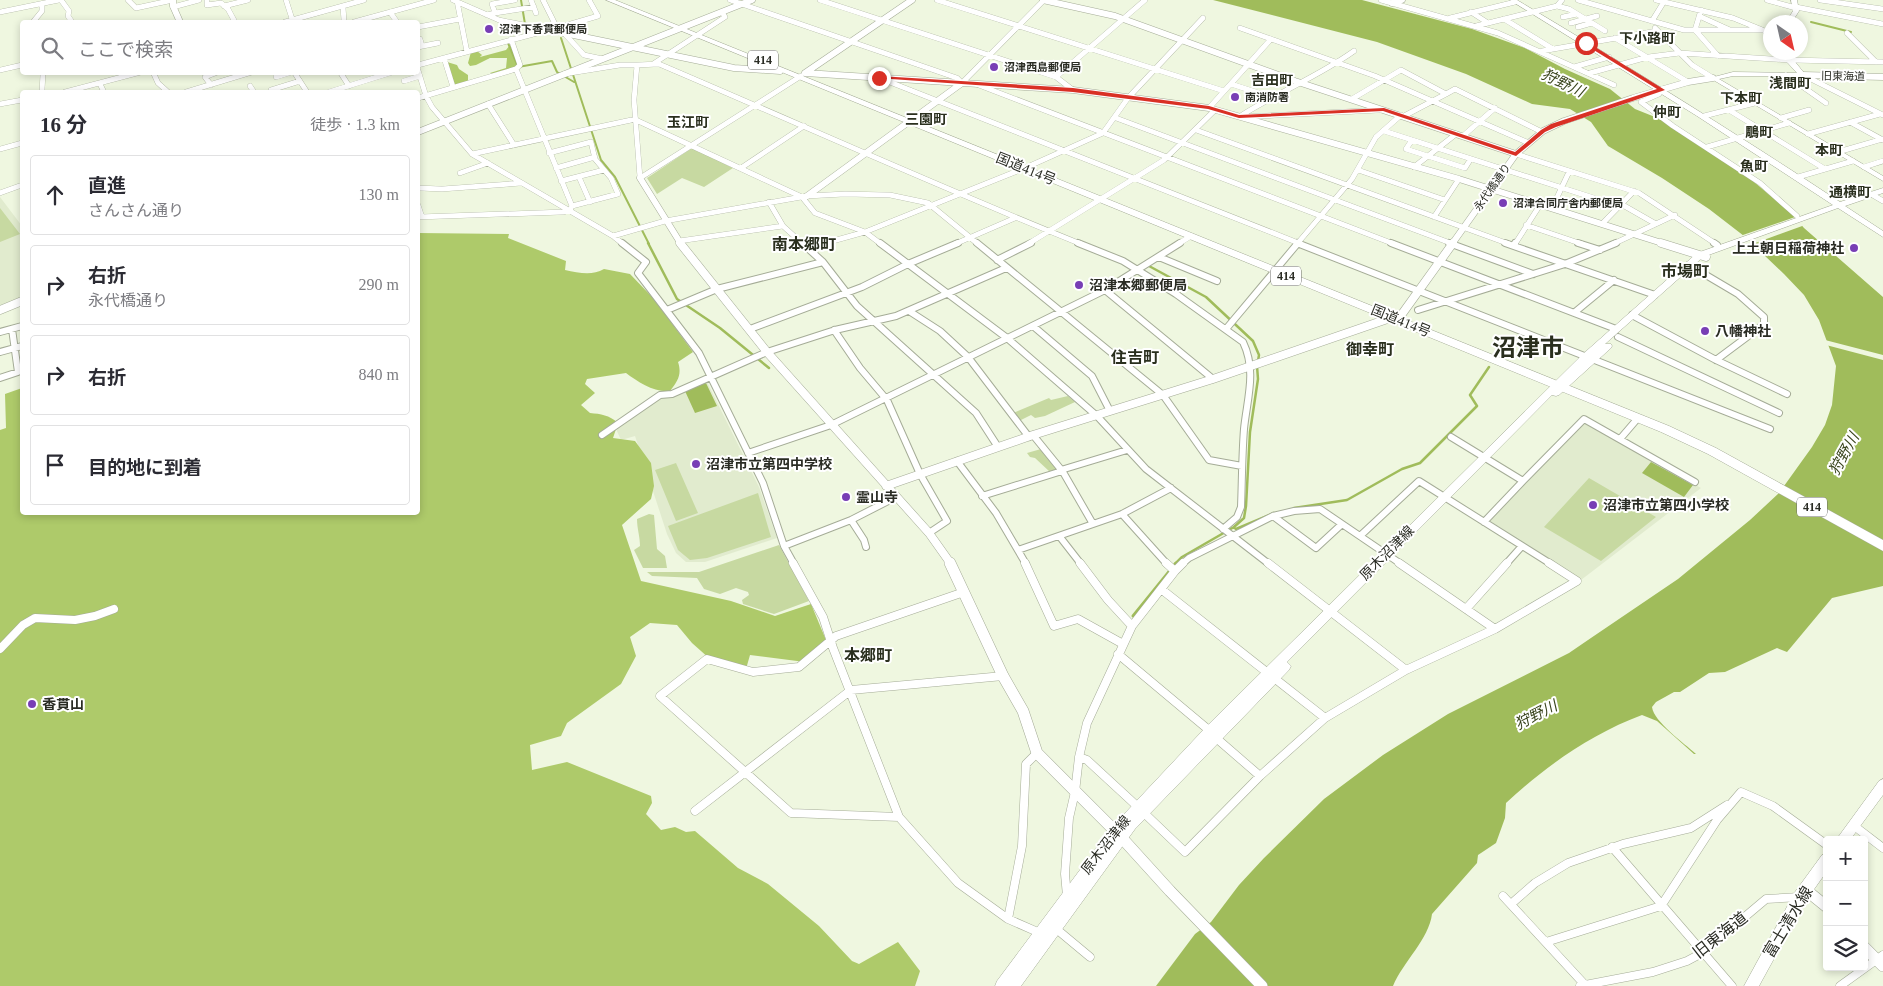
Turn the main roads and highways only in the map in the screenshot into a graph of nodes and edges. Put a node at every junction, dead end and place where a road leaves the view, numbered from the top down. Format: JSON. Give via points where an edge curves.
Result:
{"nodes":[{"id":1,"x":609,"y":0,"type":"edge"},
{"id":2,"x":617,"y":0,"type":"edge"},
{"id":3,"x":1514,"y":1,"type":"edge"},
{"id":4,"x":681,"y":28,"type":"junction"},
{"id":5,"x":1788,"y":60,"type":"edge"},
{"id":6,"x":1883,"y":179,"type":"edge"},
{"id":7,"x":1883,"y":190,"type":"edge"},
{"id":8,"x":1878,"y":197,"type":"edge"},
{"id":9,"x":1842,"y":207,"type":"junction"},
{"id":10,"x":1883,"y":235,"type":"edge"},
{"id":11,"x":1691,"y":266,"type":"junction"},
{"id":12,"x":1635,"y":316,"type":"junction"},
{"id":13,"x":1559,"y":386,"type":"junction"},
{"id":14,"x":1883,"y":546,"type":"edge"},
{"id":15,"x":1883,"y":785,"type":"edge"},
{"id":16,"x":1118,"y":834,"type":"junction"},
{"id":17,"x":1845,"y":836,"type":"edge"},
{"id":18,"x":1823,"y":866,"type":"edge"},
{"id":19,"x":1052,"y":925,"type":"junction"},
{"id":20,"x":1002,"y":986,"type":"edge"},
{"id":21,"x":1012,"y":986,"type":"edge"},
{"id":22,"x":1751,"y":986,"type":"edge"}],
"edges":[{"from":1,"to":4,"type":"highway","name":"国道414号","number":"414"},
{"from":2,"to":4,"type":"highway","name":"国道414号","number":"414"},
{"from":3,"to":9,"type":"main road","via":[[1704,116]]},
{"from":4,"to":13,"type":"highway","name":"国道414号","number":"414"},
{"from":5,"to":6,"type":"main road","via":[[1803,75],[1733,74],[1713,78]]},
{"from":7,"to":8,"type":"main road","name":"原木沼津線"},
{"from":8,"to":9,"type":"main road","name":"原木沼津線"},
{"from":9,"to":10,"type":"main road"},
{"from":9,"to":11,"type":"main road","name":"原木沼津線","via":[[1722,246]]},
{"from":11,"to":12,"type":"main road","name":"原木沼津線"},
{"from":11,"to":12,"type":"main road","name":"原木沼津線"},
{"from":12,"to":13,"type":"main road","name":"原木沼津線"},
{"from":13,"to":14,"type":"highway","name":"国道414号","number":"414","via":[[1686,438]]},
{"from":13,"to":16,"type":"main road","name":"原木沼津線","via":[[1331,613]]},
{"from":15,"to":17,"type":"main road"},
{"from":16,"to":19,"type":"main road","name":"原木沼津線"},
{"from":16,"to":19,"type":"main road","name":"原木沼津線","via":[[1067,896]]},
{"from":18,"to":22,"type":"main road","name":"富士清水線","via":[[1803,894]]},
{"from":19,"to":20,"type":"main road","name":"原木沼津線","via":[[1040,933]]},
{"from":19,"to":21,"type":"main road","name":"原木沼津線"}]}
